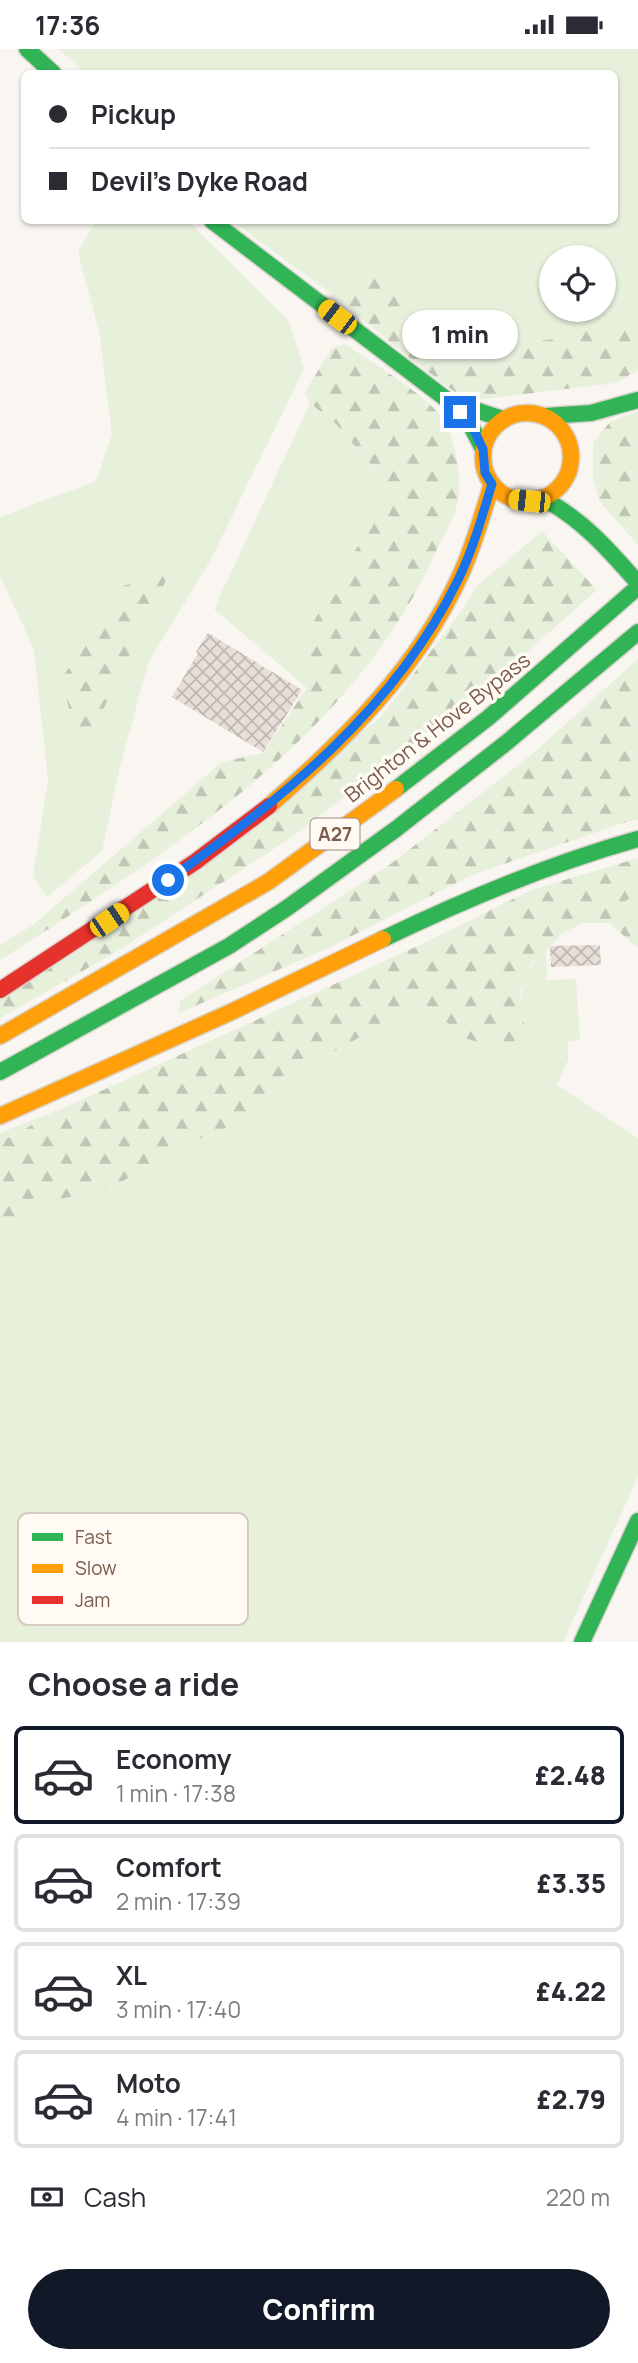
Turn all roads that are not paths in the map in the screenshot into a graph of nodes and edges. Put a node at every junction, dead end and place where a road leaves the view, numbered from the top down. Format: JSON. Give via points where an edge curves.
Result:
{"nodes":[{"id":1,"x":27,"y":49,"type":"edge"},
{"id":2,"x":50,"y":70,"type":"edge"},
{"id":3,"x":215,"y":224,"type":"edge"},
{"id":4,"x":638,"y":400,"type":"edge"},
{"id":5,"x":450,"y":401,"type":"junction"},
{"id":6,"x":546,"y":417,"type":"junction"},
{"id":7,"x":503,"y":419,"type":"junction"},
{"id":8,"x":483,"y":449,"type":"junction"},
{"id":9,"x":492,"y":484,"type":"junction"},
{"id":10,"x":572,"y":490,"type":"junction"},
{"id":11,"x":542,"y":498,"type":"junction"},
{"id":12,"x":597,"y":538,"type":"junction"},
{"id":13,"x":638,"y":585,"type":"edge"},
{"id":14,"x":638,"y":632,"type":"edge"},
{"id":15,"x":638,"y":839,"type":"edge"},
{"id":16,"x":0,"y":991,"type":"edge"},
{"id":17,"x":0,"y":1036,"type":"edge"},
{"id":18,"x":0,"y":1072,"type":"edge"},
{"id":19,"x":0,"y":1116,"type":"edge"},
{"id":20,"x":638,"y":1521,"type":"edge"},
{"id":21,"x":582,"y":1642,"type":"edge"}],
"edges":[{"from":1,"to":2,"type":"main road"},
{"from":3,"to":5,"type":"main road"},
{"from":4,"to":6,"type":"main road","via":[[591,413]]},
{"from":5,"to":7,"type":"main road"},
{"from":5,"to":8,"type":"main road","via":[[470,422]]},
{"from":6,"to":7,"type":"main road","via":[[531,412]]},
{"from":6,"to":10,"type":"main road","via":[[558,425],[569,443]]},
{"from":7,"to":8,"type":"main road"},
{"from":8,"to":9,"type":"main road","via":[[485,473]]},
{"from":9,"to":11,"type":"main road","via":[[515,500]]},
{"from":9,"to":16,"type":"main road","via":[[464,567],[436,620],[356,725],[248,823]]},
{"from":10,"to":11,"type":"main road"},
{"from":10,"to":12,"type":"main road"},
{"from":11,"to":12,"type":"main road","via":[[560,506]]},
{"from":12,"to":13,"type":"main road"},
{"from":13,"to":17,"type":"main road","name":"Brighton & Hove Bypass","number":"A27","via":[[488,717],[268,882]]},
{"from":14,"to":18,"type":"main road","number":"A27","via":[[506,743],[287,908],[229,946]]},
{"from":15,"to":19,"type":"main road","via":[[554,864],[468,898],[277,991]]},
{"from":20,"to":21,"type":"main road"}]}
